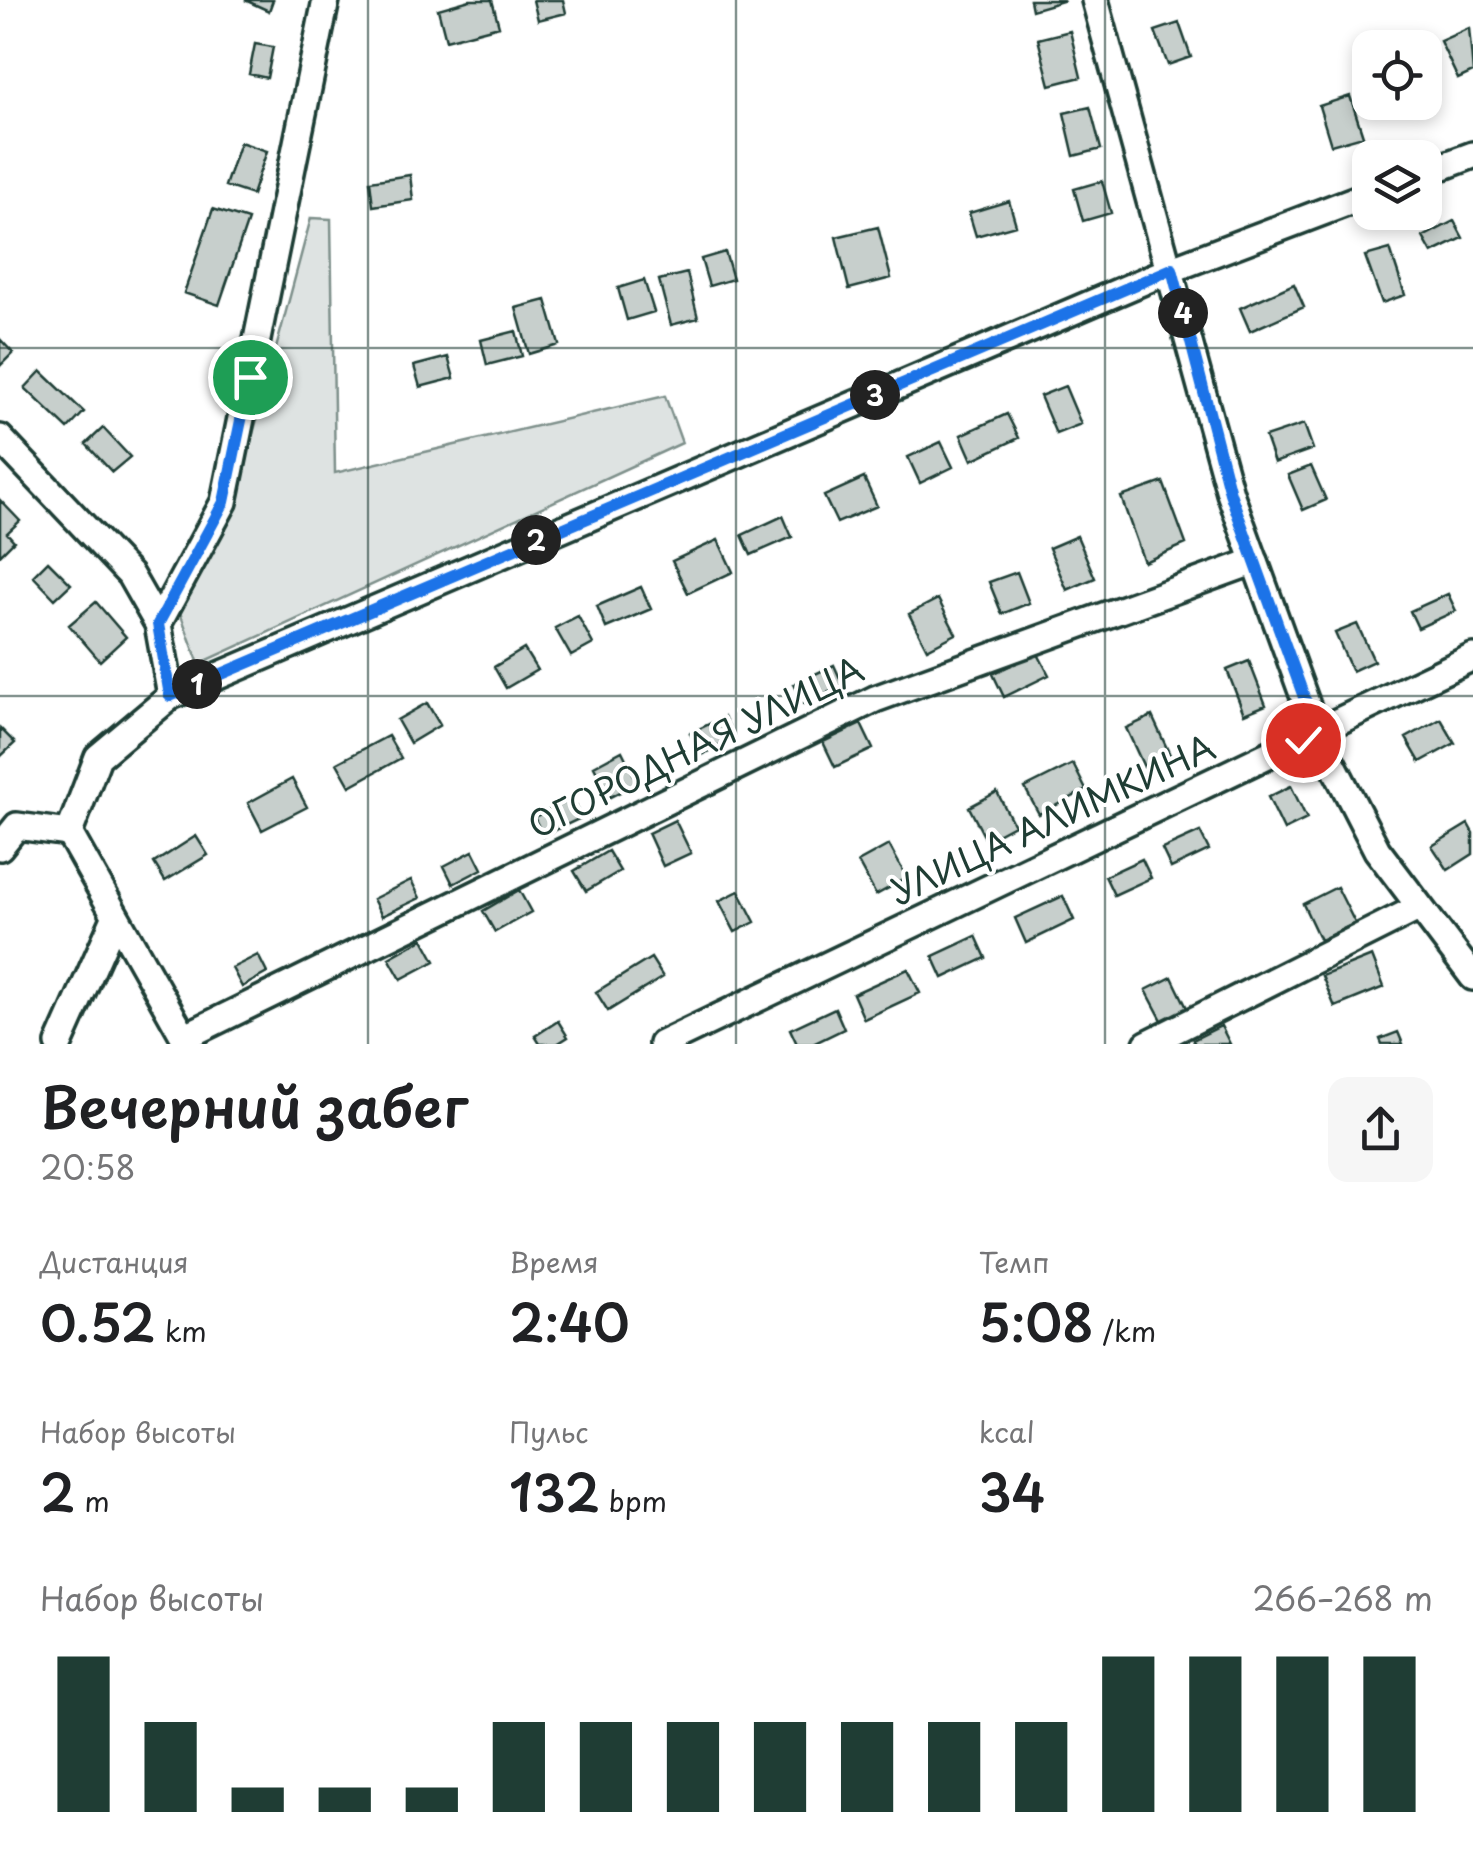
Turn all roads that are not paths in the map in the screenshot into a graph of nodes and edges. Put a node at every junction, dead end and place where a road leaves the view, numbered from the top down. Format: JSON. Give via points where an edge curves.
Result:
{"nodes":[{"id":1,"x":1095,"y":0,"type":"edge"},
{"id":2,"x":329,"y":1,"type":"edge"},
{"id":3,"x":1473,"y":155,"type":"edge"},
{"id":4,"x":1442,"y":167,"type":"edge"},
{"id":5,"x":1352,"y":201,"type":"edge"},
{"id":6,"x":1172,"y":269,"type":"junction"},
{"id":7,"x":0,"y":438,"type":"edge"},
{"id":8,"x":1255,"y":562,"type":"junction"},
{"id":9,"x":158,"y":624,"type":"junction"},
{"id":10,"x":1473,"y":657,"type":"edge"},
{"id":11,"x":170,"y":696,"type":"junction"},
{"id":12,"x":1317,"y":733,"type":"junction"},
{"id":13,"x":9,"y":818,"type":"edge"},
{"id":14,"x":69,"y":833,"type":"junction"},
{"id":15,"x":0,"y":846,"type":"edge"},
{"id":16,"x":1420,"y":907,"type":"junction"},
{"id":17,"x":115,"y":918,"type":"junction"},
{"id":18,"x":1473,"y":976,"type":"edge"},
{"id":19,"x":186,"y":1040,"type":"edge"},
{"id":20,"x":58,"y":1044,"type":"edge"},
{"id":21,"x":662,"y":1044,"type":"edge"},
{"id":22,"x":1147,"y":1044,"type":"edge"}],
"edges":[{"from":1,"to":6,"type":"street"},
{"from":2,"to":9,"type":"street","via":[[224,502]]},
{"from":3,"to":4,"type":"street"},
{"from":5,"to":6,"type":"street"},
{"from":6,"to":8,"type":"street","via":[[1230,493]]},
{"from":6,"to":11,"type":"street"},
{"from":7,"to":9,"type":"street","via":[[130,574]]},
{"from":8,"to":12,"type":"street"},
{"from":8,"to":19,"type":"street","name":"ОГОРОДНАЯ УЛИЦА","via":[[875,699]]},
{"from":9,"to":11,"type":"street"},
{"from":10,"to":12,"type":"street","name":"УЛИЦА АЛИМКИНА"},
{"from":11,"to":14,"type":"street","via":[[98,757]]},
{"from":12,"to":16,"type":"street","via":[[1377,850]]},
{"from":12,"to":21,"type":"street","name":"УЛИЦА АЛИМКИНА"},
{"from":13,"to":14,"type":"street"},
{"from":13,"to":15,"type":"street"},
{"from":14,"to":17,"type":"street"},
{"from":16,"to":18,"type":"street"},
{"from":16,"to":22,"type":"street"},
{"from":17,"to":19,"type":"street"},
{"from":17,"to":20,"type":"street"}]}
